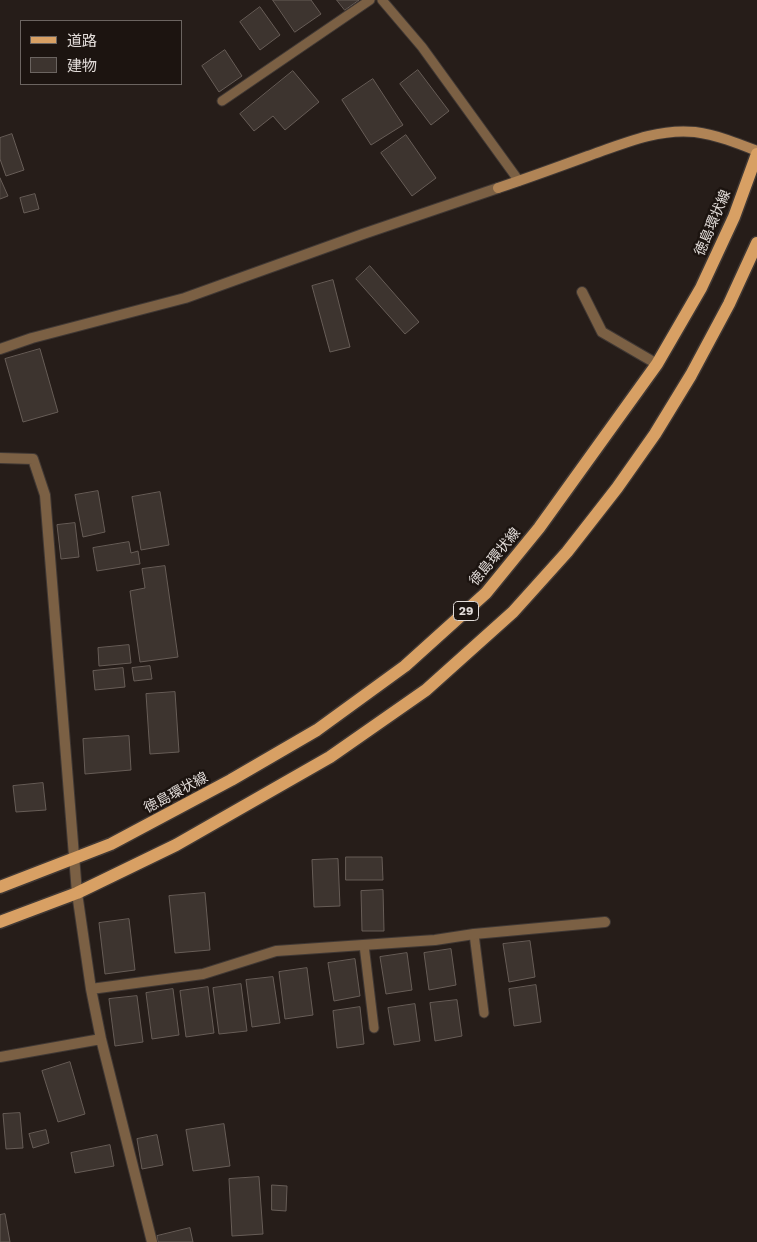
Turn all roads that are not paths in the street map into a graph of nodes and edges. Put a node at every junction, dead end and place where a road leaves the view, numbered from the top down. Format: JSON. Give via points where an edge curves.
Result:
{"nodes":[{"id":1,"x":370,"y":0,"type":"edge"},
{"id":2,"x":382,"y":0,"type":"edge"},
{"id":3,"x":222,"y":101,"type":"dead end"},
{"id":4,"x":757,"y":153,"type":"edge"},
{"id":5,"x":519,"y":181,"type":"junction"},
{"id":6,"x":757,"y":243,"type":"edge"},
{"id":7,"x":582,"y":292,"type":"dead end"},
{"id":8,"x":0,"y":349,"type":"edge"},
{"id":9,"x":657,"y":364,"type":"junction"},
{"id":10,"x":0,"y":458,"type":"edge"},
{"id":11,"x":74,"y":860,"type":"junction"},
{"id":12,"x":0,"y":887,"type":"edge"},
{"id":13,"x":77,"y":893,"type":"junction"},
{"id":14,"x":0,"y":922,"type":"edge"},
{"id":15,"x":605,"y":922,"type":"dead end"},
{"id":16,"x":474,"y":934,"type":"junction"},
{"id":17,"x":364,"y":945,"type":"junction"},
{"id":18,"x":91,"y":989,"type":"junction"},
{"id":19,"x":484,"y":1013,"type":"dead end"},
{"id":20,"x":374,"y":1028,"type":"dead end"},
{"id":21,"x":101,"y":1039,"type":"junction"},
{"id":22,"x":0,"y":1057,"type":"edge"},
{"id":23,"x":152,"y":1242,"type":"edge"}],
"edges":[{"from":1,"to":3,"type":"lane"},
{"from":2,"to":5,"type":"lane","via":[[422,47]]},
{"from":4,"to":5,"type":"street","via":[[708,134],[676,132],[643,137]]},
{"from":4,"to":9,"type":"main road","name":"徳島環状線","number":"29","via":[[734,217],[701,288]]},
{"from":5,"to":8,"type":"street","via":[[185,298]]},
{"from":6,"to":13,"type":"main road","number":"29","via":[[730,304],[655,434],[567,552],[513,612],[426,690],[330,757],[176,845]]},
{"from":7,"to":9,"type":"street","via":[[602,332]]},
{"from":9,"to":11,"type":"main road","name":"徳島環状線","number":"29","via":[[539,528],[492,586],[405,666],[317,730],[111,844]]},
{"from":10,"to":11,"type":"street","via":[[33,459],[45,495]]},
{"from":11,"to":12,"type":"main road","name":"徳島環状線","number":"29"},
{"from":11,"to":13,"type":"street"},
{"from":13,"to":14,"type":"main road","number":"29"},
{"from":13,"to":18,"type":"street"},
{"from":15,"to":16,"type":"street"},
{"from":16,"to":17,"type":"street"},
{"from":16,"to":19,"type":"lane"},
{"from":17,"to":18,"type":"street","via":[[276,951],[203,974]]},
{"from":17,"to":20,"type":"lane"},
{"from":18,"to":21,"type":"street"},
{"from":21,"to":22,"type":"street"},
{"from":21,"to":23,"type":"street"}]}
